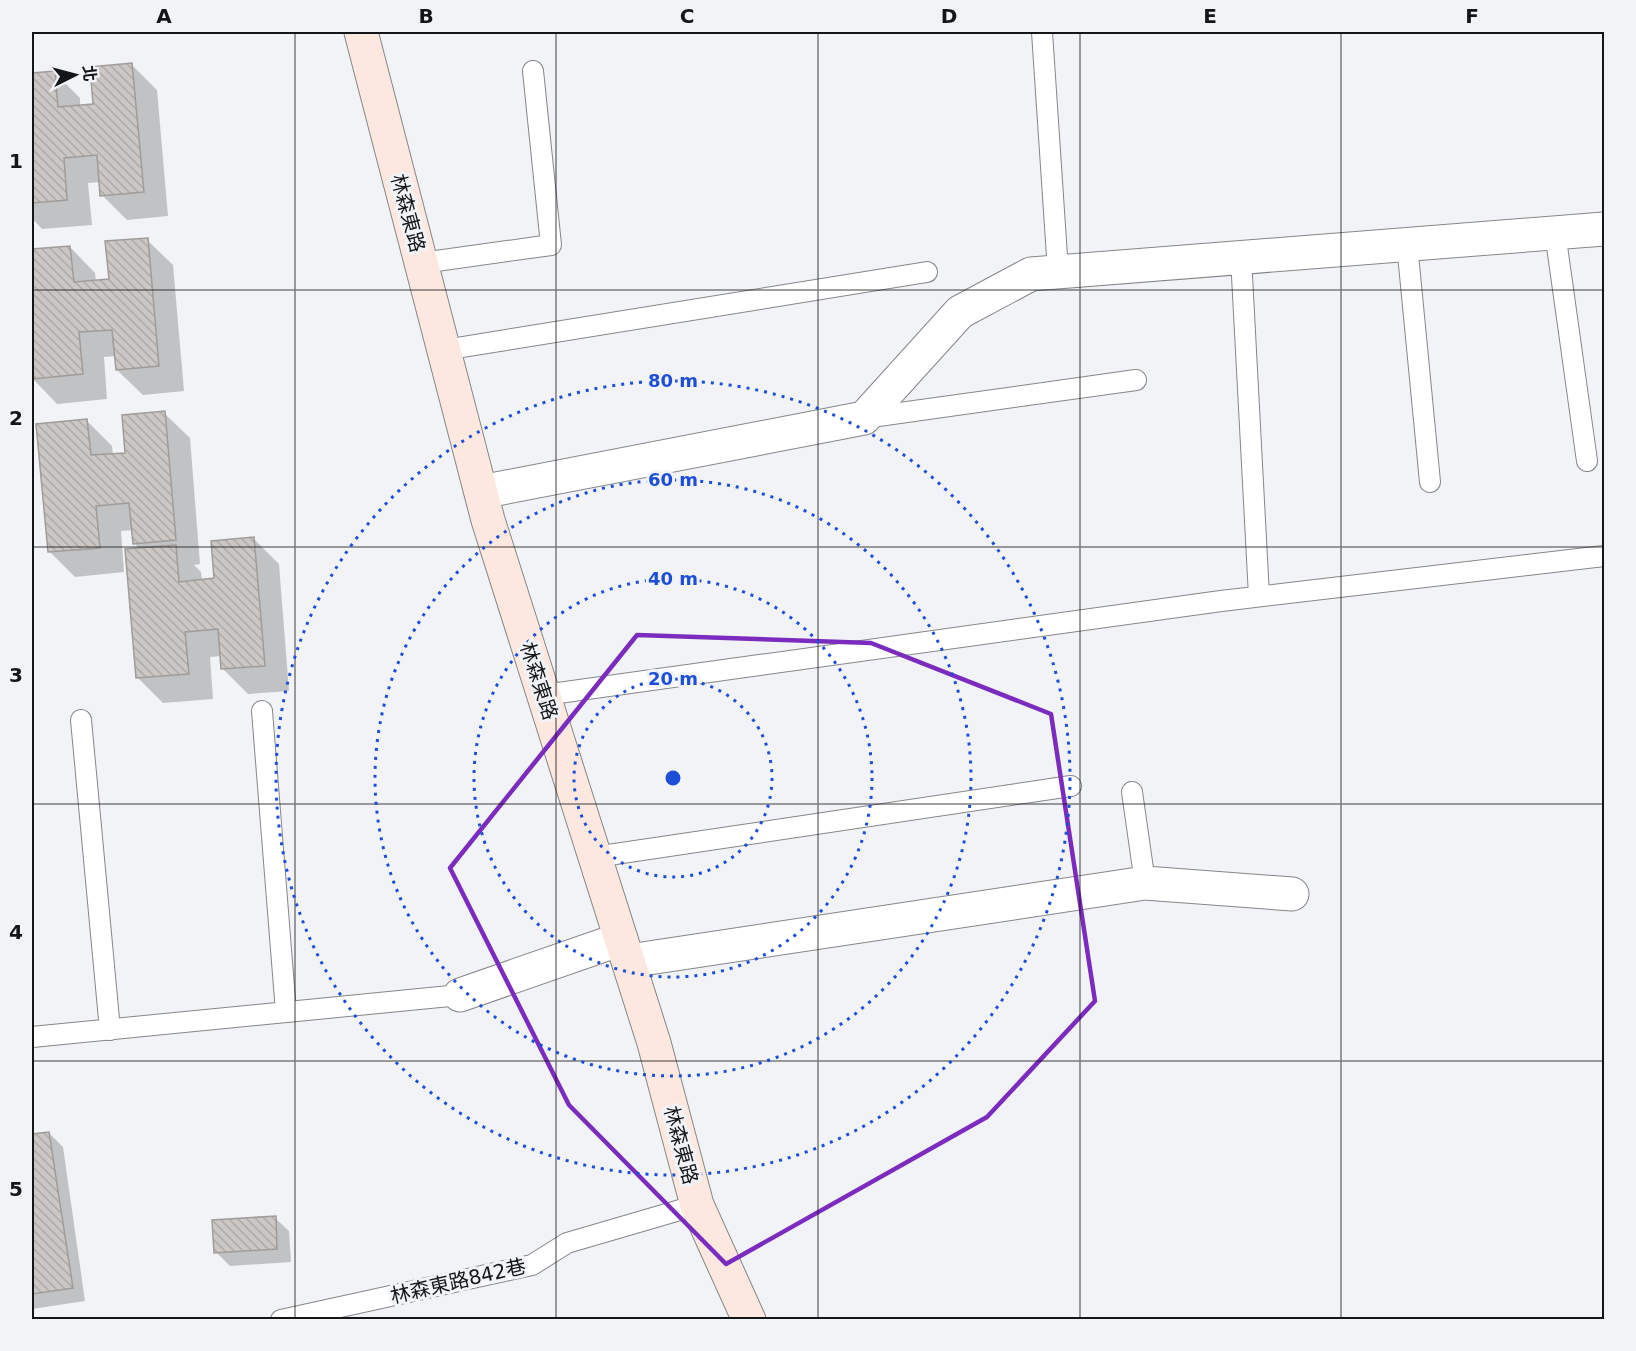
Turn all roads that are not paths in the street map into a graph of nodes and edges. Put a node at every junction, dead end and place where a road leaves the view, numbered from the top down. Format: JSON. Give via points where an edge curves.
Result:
{"nodes":[{"id":1,"x":361,"y":32,"type":"edge"},
{"id":2,"x":1042,"y":32,"type":"edge"},
{"id":3,"x":533,"y":70,"type":"dead end"},
{"id":4,"x":1605,"y":229,"type":"edge"},
{"id":5,"x":1555,"y":232,"type":"junction"},
{"id":6,"x":1407,"y":244,"type":"junction"},
{"id":7,"x":1241,"y":257,"type":"junction"},
{"id":8,"x":422,"y":263,"type":"junction"},
{"id":9,"x":1058,"y":271,"type":"junction"},
{"id":10,"x":927,"y":272,"type":"dead end"},
{"id":11,"x":444,"y":350,"type":"junction"},
{"id":12,"x":1136,"y":380,"type":"dead end"},
{"id":13,"x":864,"y":418,"type":"junction"},
{"id":14,"x":1587,"y":461,"type":"dead end"},
{"id":15,"x":1430,"y":482,"type":"dead end"},
{"id":16,"x":481,"y":492,"type":"junction"},
{"id":17,"x":1605,"y":556,"type":"edge"},
{"id":18,"x":1259,"y":596,"type":"junction"},
{"id":19,"x":544,"y":695,"type":"junction"},
{"id":20,"x":262,"y":711,"type":"dead end"},
{"id":21,"x":81,"y":720,"type":"dead end"},
{"id":22,"x":1071,"y":786,"type":"dead end"},
{"id":23,"x":1132,"y":792,"type":"dead end"},
{"id":24,"x":595,"y":857,"type":"junction"},
{"id":25,"x":1145,"y":883,"type":"junction"},
{"id":26,"x":1292,"y":894,"type":"dead end"},
{"id":27,"x":625,"y":950,"type":"junction"},
{"id":28,"x":460,"y":995,"type":"joint"},
{"id":29,"x":286,"y":1012,"type":"junction"},
{"id":30,"x":110,"y":1030,"type":"junction"},
{"id":31,"x":32,"y":1037,"type":"edge"},
{"id":32,"x":698,"y":1205,"type":"junction"},
{"id":33,"x":280,"y":1320,"type":"edge"},
{"id":34,"x":749,"y":1320,"type":"edge"}],
"edges":[{"from":1,"to":8,"type":"main road","name":"林森東路"},
{"from":2,"to":9,"type":"lane"},
{"from":3,"to":8,"type":"lane","via":[[551,245]]},
{"from":4,"to":5,"type":"street"},
{"from":5,"to":6,"type":"street"},
{"from":5,"to":14,"type":"lane"},
{"from":6,"to":7,"type":"street"},
{"from":6,"to":15,"type":"lane"},
{"from":7,"to":9,"type":"street"},
{"from":7,"to":18,"type":"lane"},
{"from":8,"to":11,"type":"main road","name":"林森東路"},
{"from":9,"to":13,"type":"street","via":[[1031,274],[960,312]]},
{"from":10,"to":11,"type":"lane"},
{"from":11,"to":16,"type":"main road","name":"林森東路"},
{"from":12,"to":13,"type":"lane"},
{"from":13,"to":16,"type":"street"},
{"from":16,"to":19,"type":"main road","name":"林森東路"},
{"from":17,"to":18,"type":"lane"},
{"from":18,"to":19,"type":"lane"},
{"from":19,"to":24,"type":"main road","name":"林森東路"},
{"from":20,"to":29,"type":"lane"},
{"from":21,"to":30,"type":"lane"},
{"from":22,"to":24,"type":"lane"},
{"from":23,"to":25,"type":"lane"},
{"from":24,"to":27,"type":"main road","name":"林森東路"},
{"from":25,"to":26,"type":"street"},
{"from":25,"to":27,"type":"street"},
{"from":27,"to":28,"type":"street"},
{"from":27,"to":32,"type":"main road","name":"林森東路"},
{"from":28,"to":29,"type":"lane"},
{"from":29,"to":30,"type":"lane"},
{"from":30,"to":31,"type":"lane"},
{"from":32,"to":33,"type":"lane","name":"林森東路842巷","via":[[567,1243],[532,1265]]},
{"from":32,"to":34,"type":"main road","name":"林森東路"}]}
